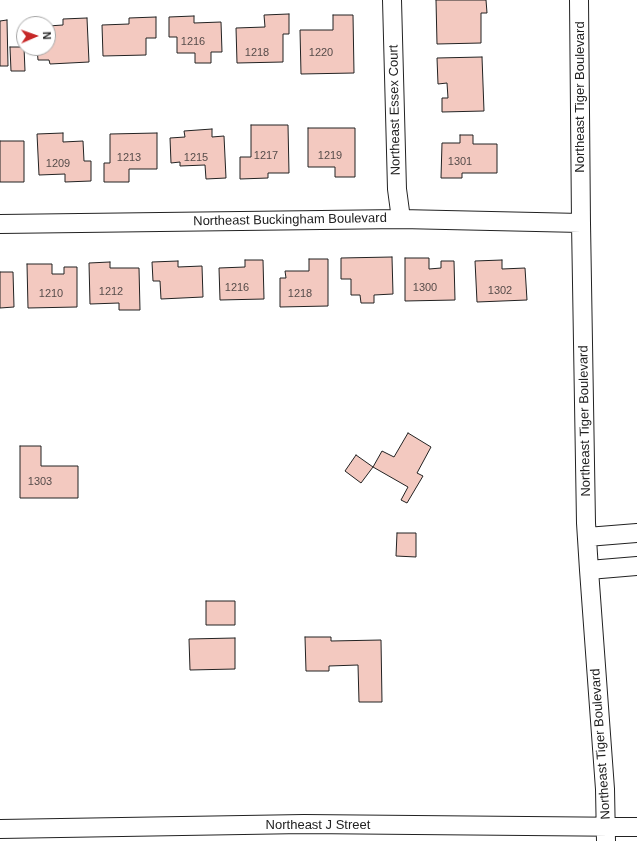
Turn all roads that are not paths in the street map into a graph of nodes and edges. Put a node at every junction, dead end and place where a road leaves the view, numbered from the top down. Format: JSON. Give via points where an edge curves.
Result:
{"nodes":[{"id":1,"x":392,"y":0,"type":"edge"},
{"id":2,"x":579,"y":0,"type":"edge"},
{"id":3,"x":401,"y":219,"type":"junction"},
{"id":4,"x":581,"y":223,"type":"junction"},
{"id":5,"x":0,"y":224,"type":"edge"},
{"id":6,"x":637,"y":533,"type":"edge"},
{"id":7,"x":587,"y":537,"type":"junction"},
{"id":8,"x":637,"y":566,"type":"edge"},
{"id":9,"x":589,"y":570,"type":"junction"},
{"id":10,"x":637,"y":827,"type":"edge"},
{"id":11,"x":0,"y":829,"type":"edge"},
{"id":12,"x":606,"y":834,"type":"edge"},
{"id":13,"x":32,"y":835,"type":"edge"}],
"edges":[{"from":1,"to":3,"type":"street","name":"Northeast Essex Court","via":[[397,189]]},
{"from":2,"to":4,"type":"street","name":"Northeast Tiger Boulevard"},
{"from":3,"to":4,"type":"street","name":"Northeast Buckingham Boulevard"},
{"from":3,"to":5,"type":"street","name":"Northeast Buckingham Boulevard"},
{"from":4,"to":7,"type":"street","name":"Northeast Tiger Boulevard"},
{"from":6,"to":7,"type":"street"},
{"from":7,"to":9,"type":"street","name":"Northeast Tiger Boulevard"},
{"from":8,"to":9,"type":"street"},
{"from":9,"to":12,"type":"street","name":"Northeast Tiger Boulevard"},
{"from":10,"to":12,"type":"street","name":"Northeast J Street"},
{"from":11,"to":13,"type":"street","name":"Northeast J Street"},
{"from":12,"to":13,"type":"street","name":"Northeast J Street","via":[[304,824]]}]}
